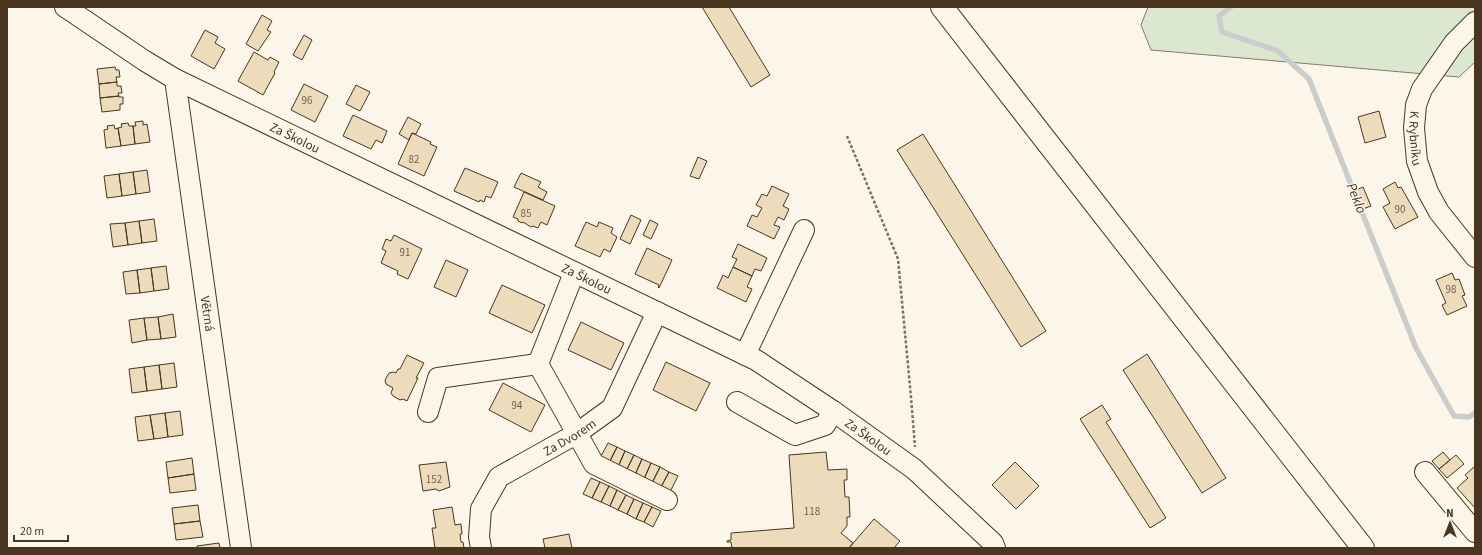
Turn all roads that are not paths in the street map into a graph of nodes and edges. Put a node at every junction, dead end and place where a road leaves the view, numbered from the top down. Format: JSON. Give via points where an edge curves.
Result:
{"nodes":[{"id":1,"x":65,"y":7,"type":"edge"},
{"id":2,"x":942,"y":7,"type":"edge"},
{"id":3,"x":1475,"y":22,"type":"edge"},
{"id":4,"x":175,"y":79,"type":"junction"},
{"id":5,"x":804,"y":230,"type":"dead end"},
{"id":6,"x":1475,"y":257,"type":"edge"},
{"id":7,"x":574,"y":273,"type":"junction"},
{"id":8,"x":657,"y":312,"type":"junction"},
{"id":9,"x":745,"y":355,"type":"junction"},
{"id":10,"x":538,"y":364,"type":"junction"},
{"id":11,"x":737,"y":402,"type":"dead end"},
{"id":12,"x":833,"y":411,"type":"junction"},
{"id":13,"x":428,"y":412,"type":"dead end"},
{"id":14,"x":576,"y":434,"type":"junction"},
{"id":15,"x":1425,"y":472,"type":"dead end"},
{"id":16,"x":667,"y":500,"type":"dead end"},
{"id":17,"x":1475,"y":532,"type":"edge"},
{"id":18,"x":241,"y":548,"type":"edge"},
{"id":19,"x":481,"y":548,"type":"edge"},
{"id":20,"x":995,"y":548,"type":"edge"},
{"id":21,"x":1363,"y":548,"type":"edge"}],
"edges":[{"from":1,"to":4,"type":"street","name":"Za Školou"},
{"from":2,"to":21,"type":"main road"},
{"from":3,"to":6,"type":"street","name":"K Rybníku","via":[[1454,44],[1422,89],[1416,106],[1414,128],[1417,161],[1428,192],[1439,212]]},
{"from":4,"to":7,"type":"street","name":"Za Školou"},
{"from":4,"to":18,"type":"street","name":"Větrná"},
{"from":5,"to":9,"type":"street"},
{"from":7,"to":8,"type":"street","name":"Za Školou"},
{"from":7,"to":10,"type":"street"},
{"from":8,"to":9,"type":"street","name":"Za Školou"},
{"from":8,"to":14,"type":"street","name":"Za Dvorem","via":[[612,408]]},
{"from":9,"to":12,"type":"street","name":"Za Školou"},
{"from":10,"to":13,"type":"street","via":[[438,378]]},
{"from":10,"to":14,"type":"street"},
{"from":11,"to":12,"type":"street","via":[[795,435],[825,426]]},
{"from":12,"to":20,"type":"street","name":"Za Školou","via":[[914,470]]},
{"from":14,"to":16,"type":"street","via":[[594,464]]},
{"from":14,"to":19,"type":"street","name":"Za Dvorem","via":[[499,477],[481,509]]},
{"from":15,"to":17,"type":"street"}]}
